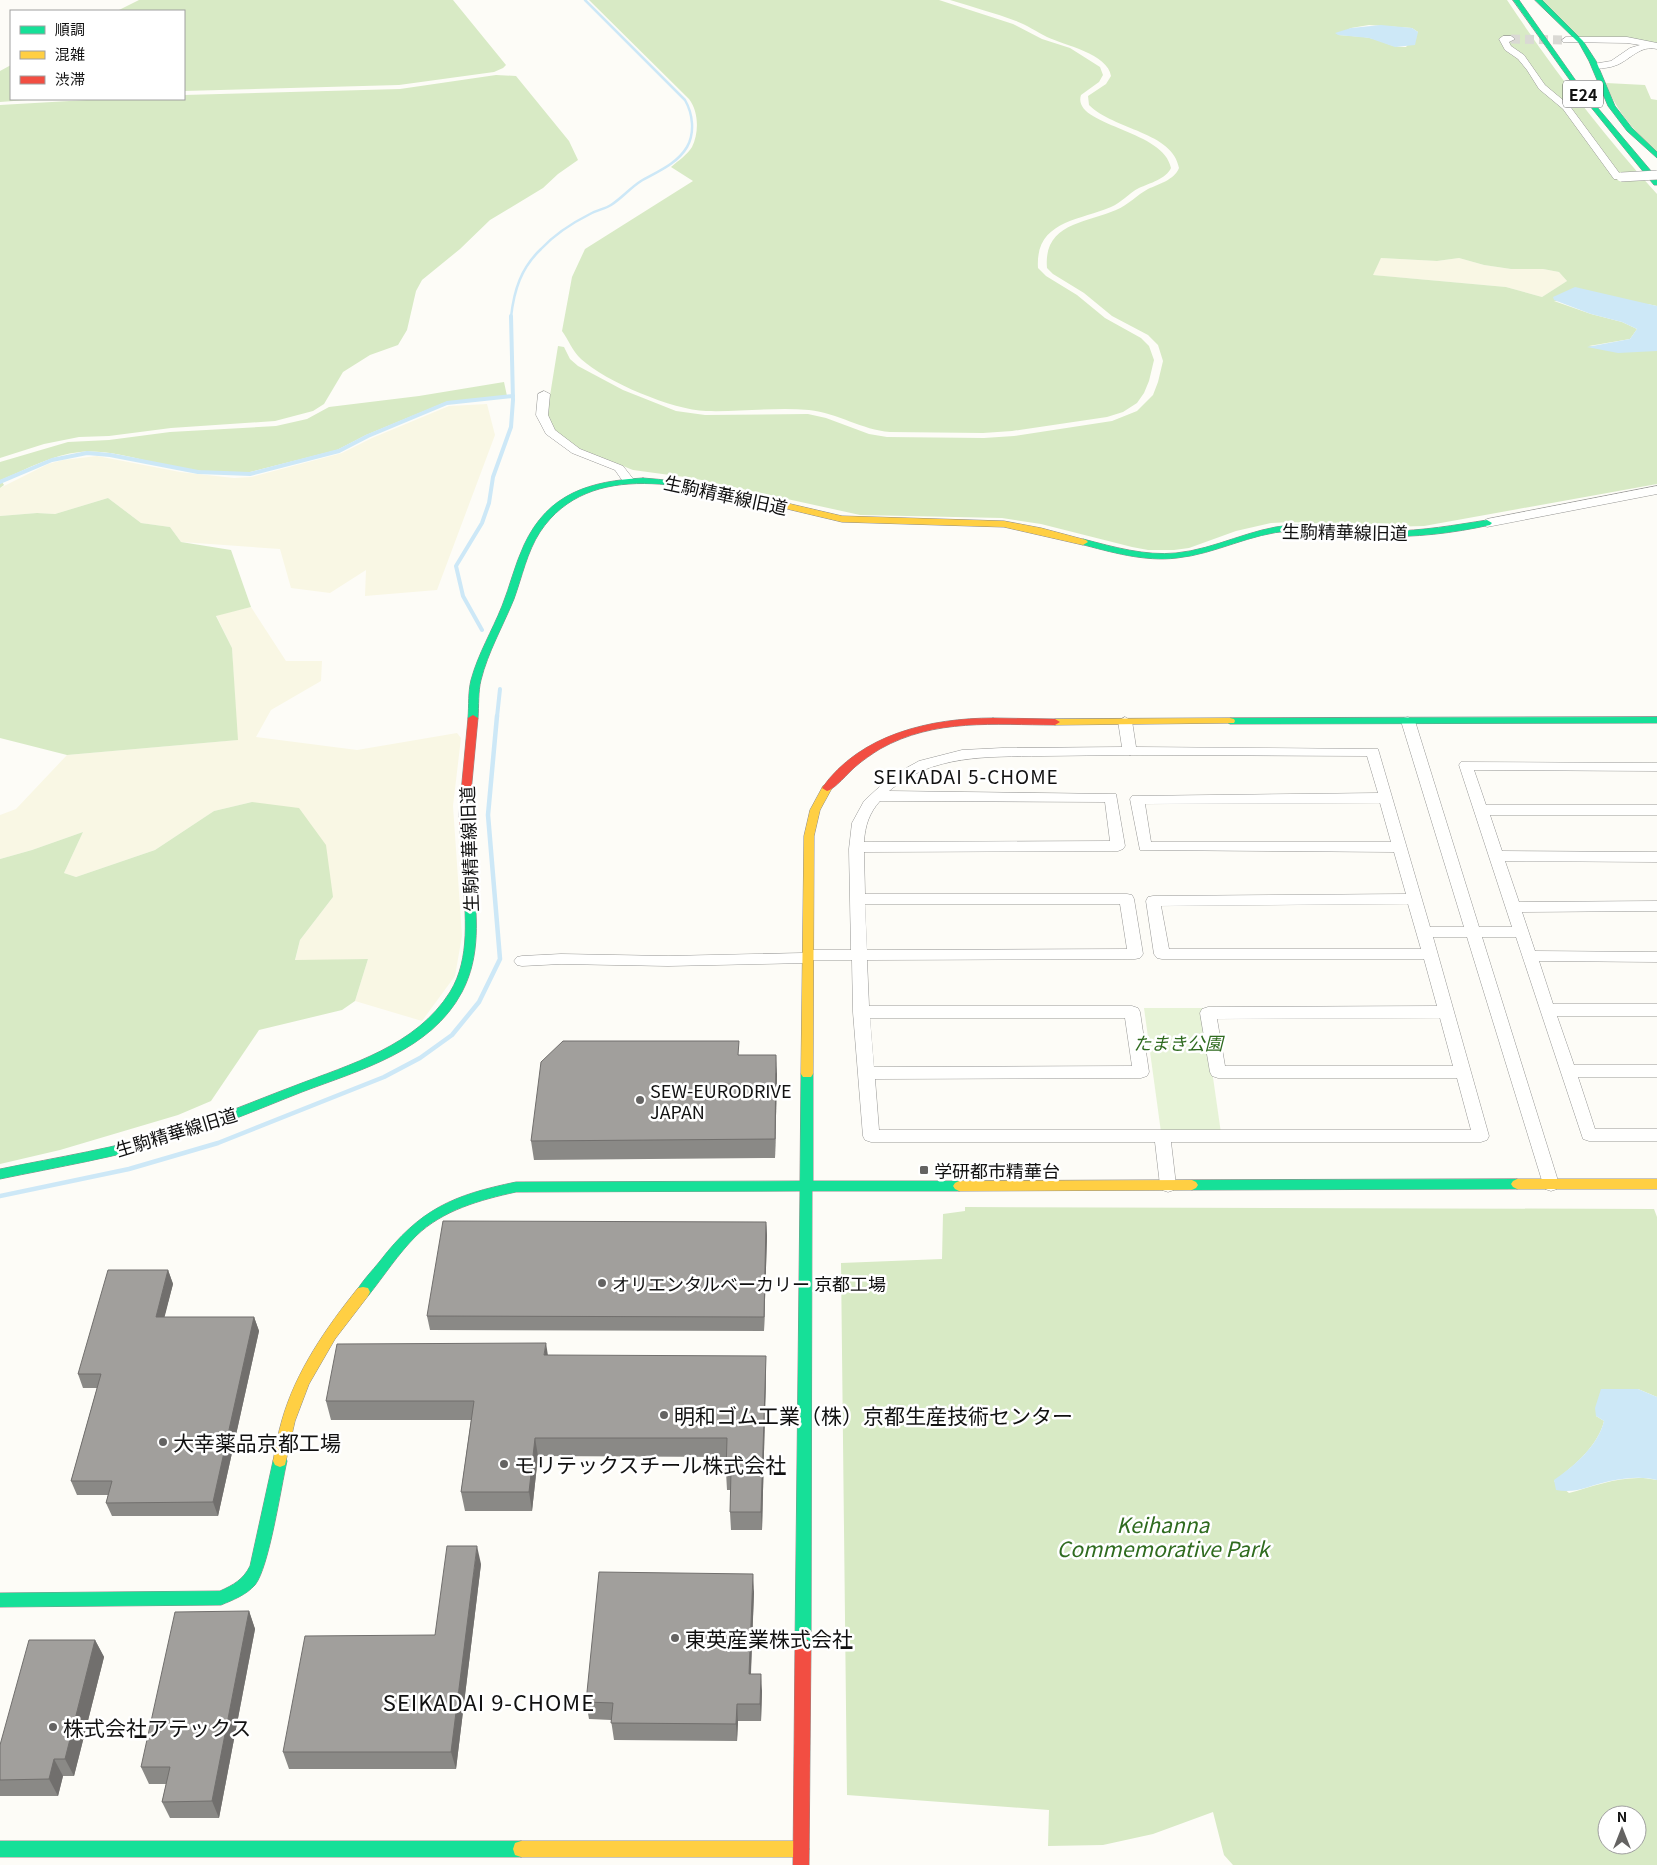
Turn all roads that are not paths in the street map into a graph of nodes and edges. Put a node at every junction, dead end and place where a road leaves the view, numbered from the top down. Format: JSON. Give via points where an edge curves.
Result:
{"nodes":[{"id":1,"x":1516,"y":0,"type":"edge"},
{"id":2,"x":1521,"y":0,"type":"edge"},
{"id":3,"x":1538,"y":0,"type":"edge"},
{"id":4,"x":1511,"y":39,"type":"dead end"},
{"id":5,"x":1572,"y":40,"type":"junction"},
{"id":6,"x":1657,"y":46,"type":"edge"},
{"id":7,"x":1596,"y":66,"type":"junction"},
{"id":8,"x":1657,"y":156,"type":"edge"},
{"id":9,"x":1657,"y":174,"type":"edge"},
{"id":10,"x":1657,"y":183,"type":"edge"},
{"id":11,"x":544,"y":394,"type":"dead end"},
{"id":12,"x":628,"y":480,"type":"junction"},
{"id":13,"x":1657,"y":490,"type":"edge"},
{"id":14,"x":1487,"y":523,"type":"joint"},
{"id":15,"x":1657,"y":720,"type":"edge"},
{"id":16,"x":1125,"y":721,"type":"junction"},
{"id":17,"x":1408,"y":721,"type":"junction"},
{"id":18,"x":1130,"y":751,"type":"junction"},
{"id":19,"x":1657,"y":767,"type":"edge"},
{"id":20,"x":877,"y":796,"type":"junction"},
{"id":21,"x":1386,"y":798,"type":"junction"},
{"id":22,"x":1483,"y":810,"type":"junction"},
{"id":23,"x":1657,"y":810,"type":"edge"},
{"id":24,"x":858,"y":847,"type":"junction"},
{"id":25,"x":1400,"y":848,"type":"junction"},
{"id":26,"x":1498,"y":856,"type":"junction"},
{"id":27,"x":1657,"y":857,"type":"edge"},
{"id":28,"x":858,"y":898,"type":"junction"},
{"id":29,"x":1414,"y":899,"type":"junction"},
{"id":30,"x":1657,"y":906,"type":"edge"},
{"id":31,"x":1515,"y":907,"type":"junction"},
{"id":32,"x":1424,"y":932,"type":"junction"},
{"id":33,"x":1473,"y":932,"type":"junction"},
{"id":34,"x":1523,"y":932,"type":"junction"},
{"id":35,"x":859,"y":954,"type":"junction"},
{"id":36,"x":1135,"y":954,"type":"junction"},
{"id":37,"x":1162,"y":954,"type":"junction"},
{"id":38,"x":1430,"y":954,"type":"junction"},
{"id":39,"x":808,"y":956,"type":"junction"},
{"id":40,"x":1531,"y":956,"type":"junction"},
{"id":41,"x":1657,"y":957,"type":"edge"},
{"id":42,"x":522,"y":961,"type":"dead end"},
{"id":43,"x":1548,"y":1010,"type":"junction"},
{"id":44,"x":1657,"y":1010,"type":"edge"},
{"id":45,"x":861,"y":1012,"type":"junction"},
{"id":46,"x":1446,"y":1012,"type":"junction"},
{"id":47,"x":1568,"y":1071,"type":"junction"},
{"id":48,"x":1657,"y":1071,"type":"edge"},
{"id":49,"x":1463,"y":1072,"type":"junction"},
{"id":50,"x":866,"y":1073,"type":"junction"},
{"id":51,"x":1657,"y":1135,"type":"edge"},
{"id":52,"x":1162,"y":1136,"type":"junction"},
{"id":53,"x":0,"y":1174,"type":"edge"},
{"id":54,"x":1551,"y":1184,"type":"junction"},
{"id":55,"x":1657,"y":1184,"type":"edge"},
{"id":56,"x":1168,"y":1185,"type":"junction"},
{"id":57,"x":807,"y":1186,"type":"junction"},
{"id":58,"x":0,"y":1600,"type":"edge"},
{"id":59,"x":0,"y":1849,"type":"edge"},
{"id":60,"x":801,"y":1849,"type":"junction"},
{"id":61,"x":801,"y":1865,"type":"edge"}],
"edges":[{"from":1,"to":10,"type":"main road","number":"E24","via":[[1579,89]]},
{"from":2,"to":9,"type":"main road","number":"E24","via":[[1579,82]]},
{"from":3,"to":5,"type":"main road","via":[[1565,25]]},
{"from":4,"to":9,"type":"street","bridge":true,"via":[[1503,39],[1531,69],[1542,87],[1566,107],[1617,177]]},
{"from":5,"to":6,"type":"street","via":[[1626,40]]},
{"from":5,"to":7,"type":"main road"},
{"from":6,"to":7,"type":"street","via":[[1630,50],[1617,62]]},
{"from":7,"to":8,"type":"main road","via":[[1606,97],[1616,112]]},
{"from":11,"to":12,"type":"street","via":[[542,415],[550,432],[576,451],[619,468]]},
{"from":12,"to":14,"type":"main road","name":"生駒精華線旧道","via":[[688,483],[858,521],[1022,527],[1129,553],[1162,557],[1194,554],[1243,536],[1274,529],[1317,528],[1408,534]]},
{"from":12,"to":53,"type":"main road","name":"生駒精華線旧道","via":[[580,491],[559,504],[543,520],[533,536],[482,662],[476,681],[464,814],[472,939],[470,956],[458,989],[436,1019],[406,1042],[340,1074],[201,1126],[130,1146]]},
{"from":13,"to":14,"type":"street","name":"生駒精華線旧道"},
{"from":15,"to":17,"type":"main road"},
{"from":16,"to":17,"type":"main road"},
{"from":16,"to":18,"type":"street"},
{"from":16,"to":39,"type":"main road","via":[[956,722],[900,736],[858,757],[826,788],[811,820]]},
{"from":17,"to":33,"type":"street"},
{"from":18,"to":20,"type":"street","via":[[987,752],[949,756],[908,771]]},
{"from":18,"to":21,"type":"street","via":[[1373,752]]},
{"from":19,"to":22,"type":"street","via":[[1466,765]]},
{"from":20,"to":24,"type":"street","via":[[859,823]]},
{"from":20,"to":24,"type":"street","via":[[1111,797],[1118,846]]},
{"from":21,"to":25,"type":"street"},
{"from":21,"to":25,"type":"street","via":[[1137,799],[1145,847]]},
{"from":22,"to":23,"type":"street"},
{"from":22,"to":26,"type":"street"},
{"from":24,"to":28,"type":"street"},
{"from":25,"to":29,"type":"street"},
{"from":26,"to":27,"type":"street"},
{"from":26,"to":31,"type":"street"},
{"from":28,"to":35,"type":"street"},
{"from":28,"to":36,"type":"street","via":[[1127,899]]},
{"from":29,"to":32,"type":"street"},
{"from":29,"to":37,"type":"street","via":[[1153,901]]},
{"from":30,"to":31,"type":"street"},
{"from":31,"to":34,"type":"street"},
{"from":32,"to":33,"type":"street"},
{"from":32,"to":38,"type":"street"},
{"from":33,"to":34,"type":"street"},
{"from":33,"to":54,"type":"street"},
{"from":34,"to":40,"type":"street"},
{"from":35,"to":36,"type":"street"},
{"from":35,"to":39,"type":"street"},
{"from":35,"to":45,"type":"street"},
{"from":36,"to":37,"type":"street"},
{"from":37,"to":38,"type":"street"},
{"from":38,"to":46,"type":"street"},
{"from":39,"to":42,"type":"street","via":[[668,961]]},
{"from":39,"to":57,"type":"main road"},
{"from":40,"to":41,"type":"street"},
{"from":40,"to":43,"type":"street"},
{"from":43,"to":44,"type":"street"},
{"from":43,"to":47,"type":"street"},
{"from":45,"to":50,"type":"street"},
{"from":45,"to":50,"type":"street","via":[[1132,1012],[1141,1072]]},
{"from":46,"to":49,"type":"street"},
{"from":46,"to":49,"type":"street","via":[[1208,1013],[1218,1072]]},
{"from":47,"to":48,"type":"street"},
{"from":47,"to":51,"type":"street","via":[[1589,1135]]},
{"from":49,"to":52,"type":"street","via":[[1481,1136]]},
{"from":50,"to":52,"type":"street","via":[[871,1136]]},
{"from":52,"to":56,"type":"street"},
{"from":54,"to":55,"type":"main road"},
{"from":54,"to":56,"type":"main road"},
{"from":56,"to":57,"type":"main road"},
{"from":57,"to":58,"type":"main road","via":[[516,1187],[491,1192],[443,1210],[411,1233],[349,1309],[307,1374],[290,1415],[257,1567],[252,1580],[244,1588],[222,1598]]},
{"from":57,"to":60,"type":"main road"},
{"from":59,"to":60,"type":"main road"},
{"from":60,"to":61,"type":"main road"}]}
